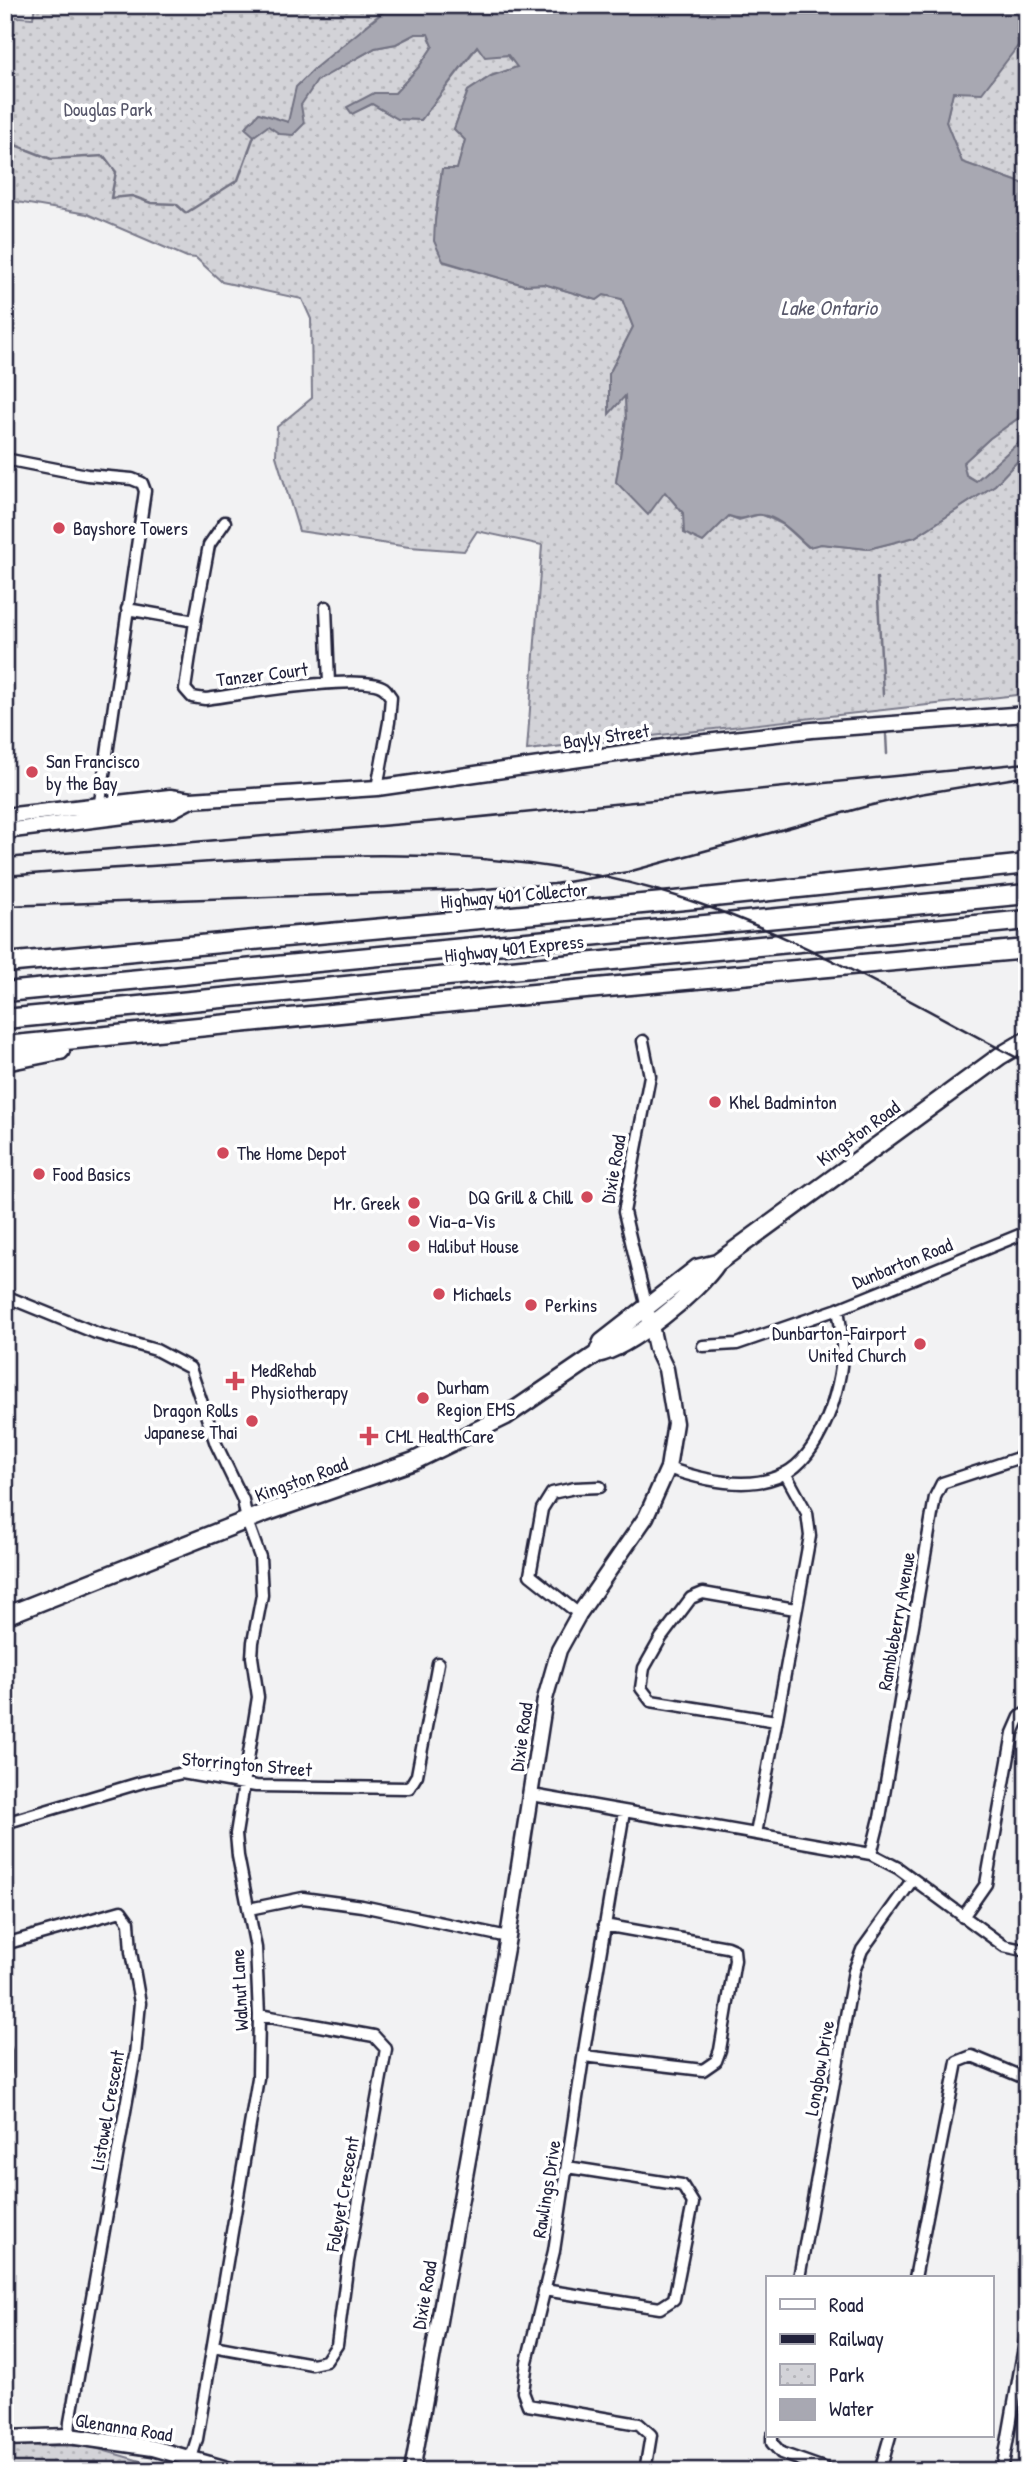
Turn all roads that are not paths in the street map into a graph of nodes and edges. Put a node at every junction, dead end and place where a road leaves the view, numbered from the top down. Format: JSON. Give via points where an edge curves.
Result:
{"nodes":[{"id":1,"x":5,"y":459,"type":"edge"},
{"id":2,"x":225,"y":522,"type":"dead end"},
{"id":3,"x":327,"y":607,"type":"dead end"},
{"id":4,"x":127,"y":609,"type":"junction"},
{"id":5,"x":195,"y":621,"type":"junction"},
{"id":6,"x":329,"y":683,"type":"junction"},
{"id":7,"x":1027,"y":714,"type":"edge"},
{"id":8,"x":377,"y":788,"type":"junction"},
{"id":9,"x":99,"y":812,"type":"junction"},
{"id":10,"x":5,"y":816,"type":"edge"},
{"id":11,"x":5,"y":831,"type":"edge"},
{"id":12,"x":1027,"y":863,"type":"edge"},
{"id":13,"x":1027,"y":894,"type":"edge"},
{"id":14,"x":1027,"y":920,"type":"edge"},
{"id":15,"x":1027,"y":949,"type":"edge"},
{"id":16,"x":5,"y":963,"type":"edge"},
{"id":17,"x":5,"y":992,"type":"edge"},
{"id":18,"x":5,"y":1019,"type":"edge"},
{"id":19,"x":150,"y":1033,"type":"junction"},
{"id":20,"x":1027,"y":1040,"type":"edge"},
{"id":21,"x":643,"y":1041,"type":"dead end"},
{"id":22,"x":5,"y":1046,"type":"edge"},
{"id":23,"x":5,"y":1060,"type":"edge"},
{"id":24,"x":1027,"y":1232,"type":"edge"},
{"id":25,"x":5,"y":1296,"type":"edge"},
{"id":26,"x":838,"y":1308,"type":"junction"},
{"id":27,"x":649,"y":1316,"type":"junction"},
{"id":28,"x":703,"y":1346,"type":"dead end"},
{"id":29,"x":1027,"y":1455,"type":"edge"},
{"id":30,"x":668,"y":1468,"type":"junction"},
{"id":31,"x":785,"y":1474,"type":"junction"},
{"id":32,"x":600,"y":1487,"type":"dead end"},
{"id":33,"x":247,"y":1521,"type":"junction"},
{"id":34,"x":795,"y":1609,"type":"junction"},
{"id":35,"x":579,"y":1614,"type":"junction"},
{"id":36,"x":5,"y":1616,"type":"edge"},
{"id":37,"x":438,"y":1663,"type":"dead end"},
{"id":38,"x":1027,"y":1712,"type":"edge"},
{"id":39,"x":776,"y":1721,"type":"junction"},
{"id":40,"x":243,"y":1783,"type":"junction"},
{"id":41,"x":532,"y":1795,"type":"junction"},
{"id":42,"x":624,"y":1812,"type":"junction"},
{"id":43,"x":5,"y":1823,"type":"edge"},
{"id":44,"x":756,"y":1834,"type":"junction"},
{"id":45,"x":871,"y":1854,"type":"junction"},
{"id":46,"x":913,"y":1879,"type":"junction"},
{"id":47,"x":249,"y":1909,"type":"junction"},
{"id":48,"x":964,"y":1917,"type":"junction"},
{"id":49,"x":604,"y":1925,"type":"junction"},
{"id":50,"x":508,"y":1937,"type":"junction"},
{"id":51,"x":5,"y":1944,"type":"edge"},
{"id":52,"x":1027,"y":1951,"type":"edge"},
{"id":53,"x":259,"y":2015,"type":"junction"},
{"id":54,"x":5,"y":2050,"type":"edge"},
{"id":55,"x":584,"y":2056,"type":"junction"},
{"id":56,"x":5,"y":2073,"type":"edge"},
{"id":57,"x":1027,"y":2079,"type":"edge"},
{"id":58,"x":567,"y":2167,"type":"junction"},
{"id":59,"x":799,"y":2276,"type":"edge"},
{"id":60,"x":915,"y":2276,"type":"edge"},
{"id":61,"x":544,"y":2290,"type":"junction"},
{"id":62,"x":1027,"y":2330,"type":"edge"},
{"id":63,"x":213,"y":2346,"type":"junction"},
{"id":64,"x":69,"y":2436,"type":"junction"},
{"id":65,"x":5,"y":2438,"type":"edge"},
{"id":66,"x":772,"y":2438,"type":"edge"},
{"id":67,"x":889,"y":2438,"type":"edge"},
{"id":68,"x":191,"y":2458,"type":"junction"},
{"id":69,"x":234,"y":2471,"type":"edge"},
{"id":70,"x":412,"y":2471,"type":"edge"},
{"id":71,"x":645,"y":2471,"type":"edge"},
{"id":72,"x":832,"y":2471,"type":"edge"},
{"id":73,"x":880,"y":2471,"type":"edge"},
{"id":74,"x":1002,"y":2471,"type":"edge"}],
"edges":[{"from":1,"to":4,"type":"street","via":[[142,483],[145,491]]},
{"from":2,"to":5,"type":"street","name":"Tanzer Court","via":[[209,545]]},
{"from":3,"to":6,"type":"street"},
{"from":4,"to":5,"type":"street"},
{"from":4,"to":9,"type":"street"},
{"from":5,"to":6,"type":"street","name":"Tanzer Court","via":[[185,678],[185,689],[192,697]]},
{"from":6,"to":8,"type":"street","name":"Tanzer Court","via":[[371,684],[383,687],[391,697]]},
{"from":7,"to":8,"type":"street","name":"Bayly Street","via":[[812,730]]},
{"from":8,"to":9,"type":"street","name":"Bayly Street","via":[[191,800],[170,797]]},
{"from":9,"to":10,"type":"street","name":"Bayly Street"},
{"from":9,"to":11,"type":"street","name":"Bayly Street"},
{"from":12,"to":16,"type":"highway","name":"Highway 401 Collector"},
{"from":13,"to":17,"type":"highway","name":"Highway 401 Express"},
{"from":14,"to":18,"type":"highway","name":"Highway 401 Express"},
{"from":15,"to":19,"type":"highway"},
{"from":19,"to":22,"type":"highway"},
{"from":19,"to":23,"type":"highway"},
{"from":20,"to":27,"type":"main road","name":"Kingston Road"},
{"from":21,"to":27,"type":"street","name":"Dixie Road","via":[[650,1076],[624,1212]]},
{"from":24,"to":26,"type":"street","name":"Dunbarton Road"},
{"from":25,"to":33,"type":"street","name":"Walnut Lane","via":[[96,1334],[156,1350],[190,1368],[216,1444],[243,1500]]},
{"from":26,"to":28,"type":"street","via":[[737,1344]]},
{"from":26,"to":31,"type":"street","name":"Dunbarton Road","via":[[842,1353],[827,1419],[817,1442]]},
{"from":27,"to":30,"type":"street","name":"Dixie Road","via":[[666,1369],[675,1423]]},
{"from":27,"to":33,"type":"main road","name":"Kingston Road","via":[[611,1351],[597,1354],[506,1416],[458,1441]]},
{"from":29,"to":45,"type":"street","name":"Rambleberry Avenue","via":[[942,1483],[935,1497]]},
{"from":30,"to":31,"type":"street","via":[[729,1481],[751,1482]]},
{"from":30,"to":35,"type":"street","name":"Dixie Road","via":[[646,1517]]},
{"from":31,"to":34,"type":"street","via":[[807,1513],[810,1536]]},
{"from":32,"to":35,"type":"street","via":[[552,1493],[542,1508],[530,1575]]},
{"from":33,"to":36,"type":"main road","name":"Kingston Road"},
{"from":33,"to":40,"type":"street","name":"Walnut Lane","via":[[260,1557],[262,1595],[252,1657],[258,1697]]},
{"from":34,"to":39,"type":"street"},
{"from":34,"to":39,"type":"street","via":[[703,1593],[691,1598],[644,1668],[641,1688],[651,1701]]},
{"from":35,"to":41,"type":"street","name":"Dixie Road","via":[[559,1650],[545,1699]]},
{"from":37,"to":40,"type":"street","name":"Storrington Street","via":[[417,1775],[409,1788]]},
{"from":38,"to":48,"type":"street","via":[[1013,1733],[986,1884]]},
{"from":39,"to":44,"type":"street"},
{"from":40,"to":43,"type":"street","name":"Storrington Street","via":[[182,1773]]},
{"from":40,"to":47,"type":"street","name":"Walnut Lane","via":[[236,1834]]},
{"from":41,"to":42,"type":"street"},
{"from":41,"to":50,"type":"street","name":"Dixie Road"},
{"from":42,"to":44,"type":"street"},
{"from":42,"to":49,"type":"street","name":"Rawlings Drive"},
{"from":44,"to":45,"type":"street"},
{"from":45,"to":46,"type":"street"},
{"from":46,"to":48,"type":"street"},
{"from":46,"to":59,"type":"street","name":"Longbow Drive","via":[[862,1950],[854,1971]]},
{"from":47,"to":50,"type":"street","via":[[303,1898]]},
{"from":47,"to":53,"type":"street","name":"Walnut Lane"},
{"from":48,"to":52,"type":"street","via":[[1004,1946]]},
{"from":49,"to":55,"type":"street","name":"Rawlings Drive"},
{"from":49,"to":55,"type":"street","via":[[727,1947],[734,1950],[735,1960],[716,2062],[703,2070]]},
{"from":50,"to":70,"type":"street","name":"Dixie Road"},
{"from":51,"to":64,"type":"street","name":"Listowel Crescent","via":[[121,1911],[129,1922],[140,2003]]},
{"from":53,"to":63,"type":"street","name":"Walnut Lane","via":[[258,2078]]},
{"from":53,"to":63,"type":"street","name":"Foleyet Crescent","via":[[374,2036],[386,2049],[337,2345],[326,2361],[312,2364]]},
{"from":54,"to":56,"type":"street"},
{"from":55,"to":58,"type":"street","name":"Rawlings Drive"},
{"from":57,"to":60,"type":"street","via":[[972,2056],[957,2062]]},
{"from":58,"to":61,"type":"street","name":"Rawlings Drive"},
{"from":58,"to":61,"type":"street","via":[[682,2185],[693,2203],[674,2299],[660,2308]]},
{"from":61,"to":71,"type":"street","name":"Rawlings Drive","via":[[527,2362],[523,2392],[528,2405],[639,2424],[652,2435]]},
{"from":62,"to":74,"type":"street"},
{"from":63,"to":68,"type":"street","name":"Walnut Lane"},
{"from":64,"to":65,"type":"street","name":"Glenanna Road"},
{"from":64,"to":68,"type":"street","name":"Glenanna Road"},
{"from":66,"to":72,"type":"street","via":[[781,2453]]},
{"from":67,"to":73,"type":"street"},
{"from":68,"to":69,"type":"street","name":"Glenanna Road"}]}
